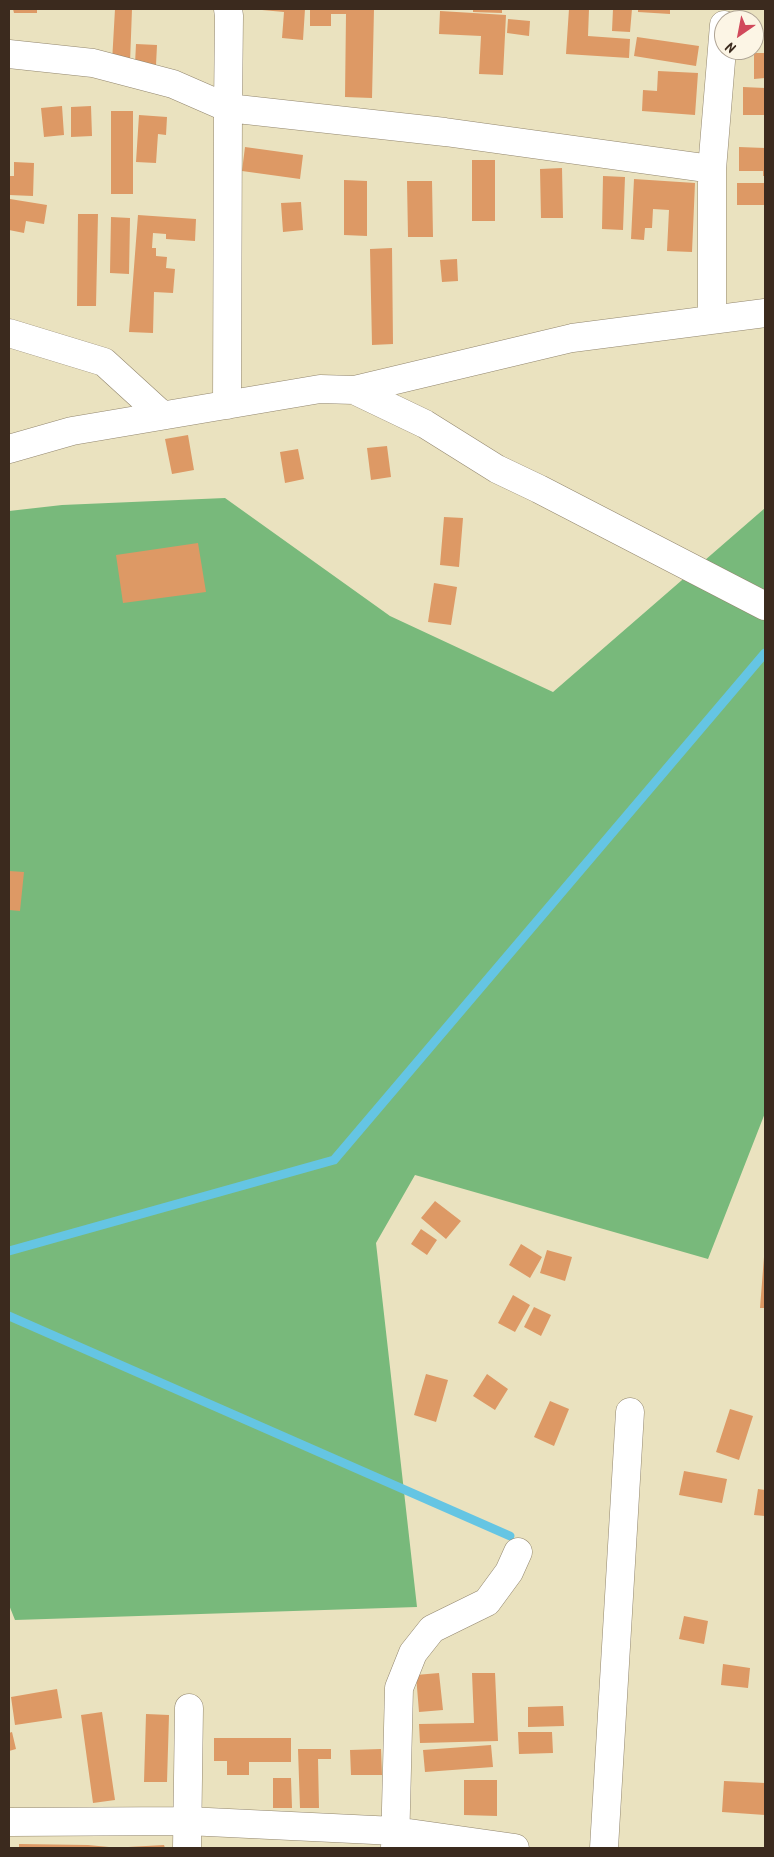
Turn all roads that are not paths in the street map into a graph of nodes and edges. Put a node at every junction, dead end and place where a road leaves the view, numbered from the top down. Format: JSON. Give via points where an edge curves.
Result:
{"nodes":[{"id":1,"x":228,"y":9,"type":"edge"},
{"id":2,"x":9,"y":54,"type":"edge"},
{"id":3,"x":721,"y":60,"type":"edge"},
{"id":4,"x":228,"y":108,"type":"junction"},
{"id":5,"x":712,"y":169,"type":"junction"},
{"id":6,"x":765,"y":313,"type":"edge"},
{"id":7,"x":712,"y":320,"type":"junction"},
{"id":8,"x":9,"y":333,"type":"edge"},
{"id":9,"x":354,"y":390,"type":"junction"},
{"id":10,"x":227,"y":405,"type":"junction"},
{"id":11,"x":162,"y":416,"type":"junction"},
{"id":12,"x":9,"y":449,"type":"edge"},
{"id":13,"x":765,"y":606,"type":"edge"},
{"id":14,"x":630,"y":1412,"type":"dead end"},
{"id":15,"x":518,"y":1552,"type":"dead end"},
{"id":16,"x":189,"y":1708,"type":"dead end"},
{"id":17,"x":187,"y":1821,"type":"junction"},
{"id":18,"x":9,"y":1822,"type":"edge"},
{"id":19,"x":395,"y":1840,"type":"edge"},
{"id":20,"x":186,"y":1848,"type":"edge"},
{"id":21,"x":515,"y":1848,"type":"edge"},
{"id":22,"x":604,"y":1848,"type":"edge"}],
"edges":[{"from":1,"to":4,"type":"street"},
{"from":2,"to":4,"type":"street","via":[[93,63],[173,84]]},
{"from":3,"to":5,"type":"street"},
{"from":4,"to":5,"type":"street","via":[[446,132]]},
{"from":4,"to":10,"type":"street"},
{"from":5,"to":7,"type":"street"},
{"from":6,"to":7,"type":"street"},
{"from":7,"to":9,"type":"street","via":[[572,338]]},
{"from":8,"to":11,"type":"street","via":[[104,362]]},
{"from":9,"to":10,"type":"street","via":[[320,389]]},
{"from":9,"to":13,"type":"street","via":[[425,424],[497,469]]},
{"from":10,"to":11,"type":"street"},
{"from":11,"to":12,"type":"street","via":[[72,431]]},
{"from":14,"to":22,"type":"street"},
{"from":15,"to":19,"type":"street","via":[[509,1572],[487,1602],[432,1629],[413,1653],[399,1688]]},
{"from":16,"to":17,"type":"street"},
{"from":17,"to":18,"type":"street"},
{"from":17,"to":19,"type":"street"},
{"from":17,"to":20,"type":"street"},
{"from":19,"to":21,"type":"street"}]}
